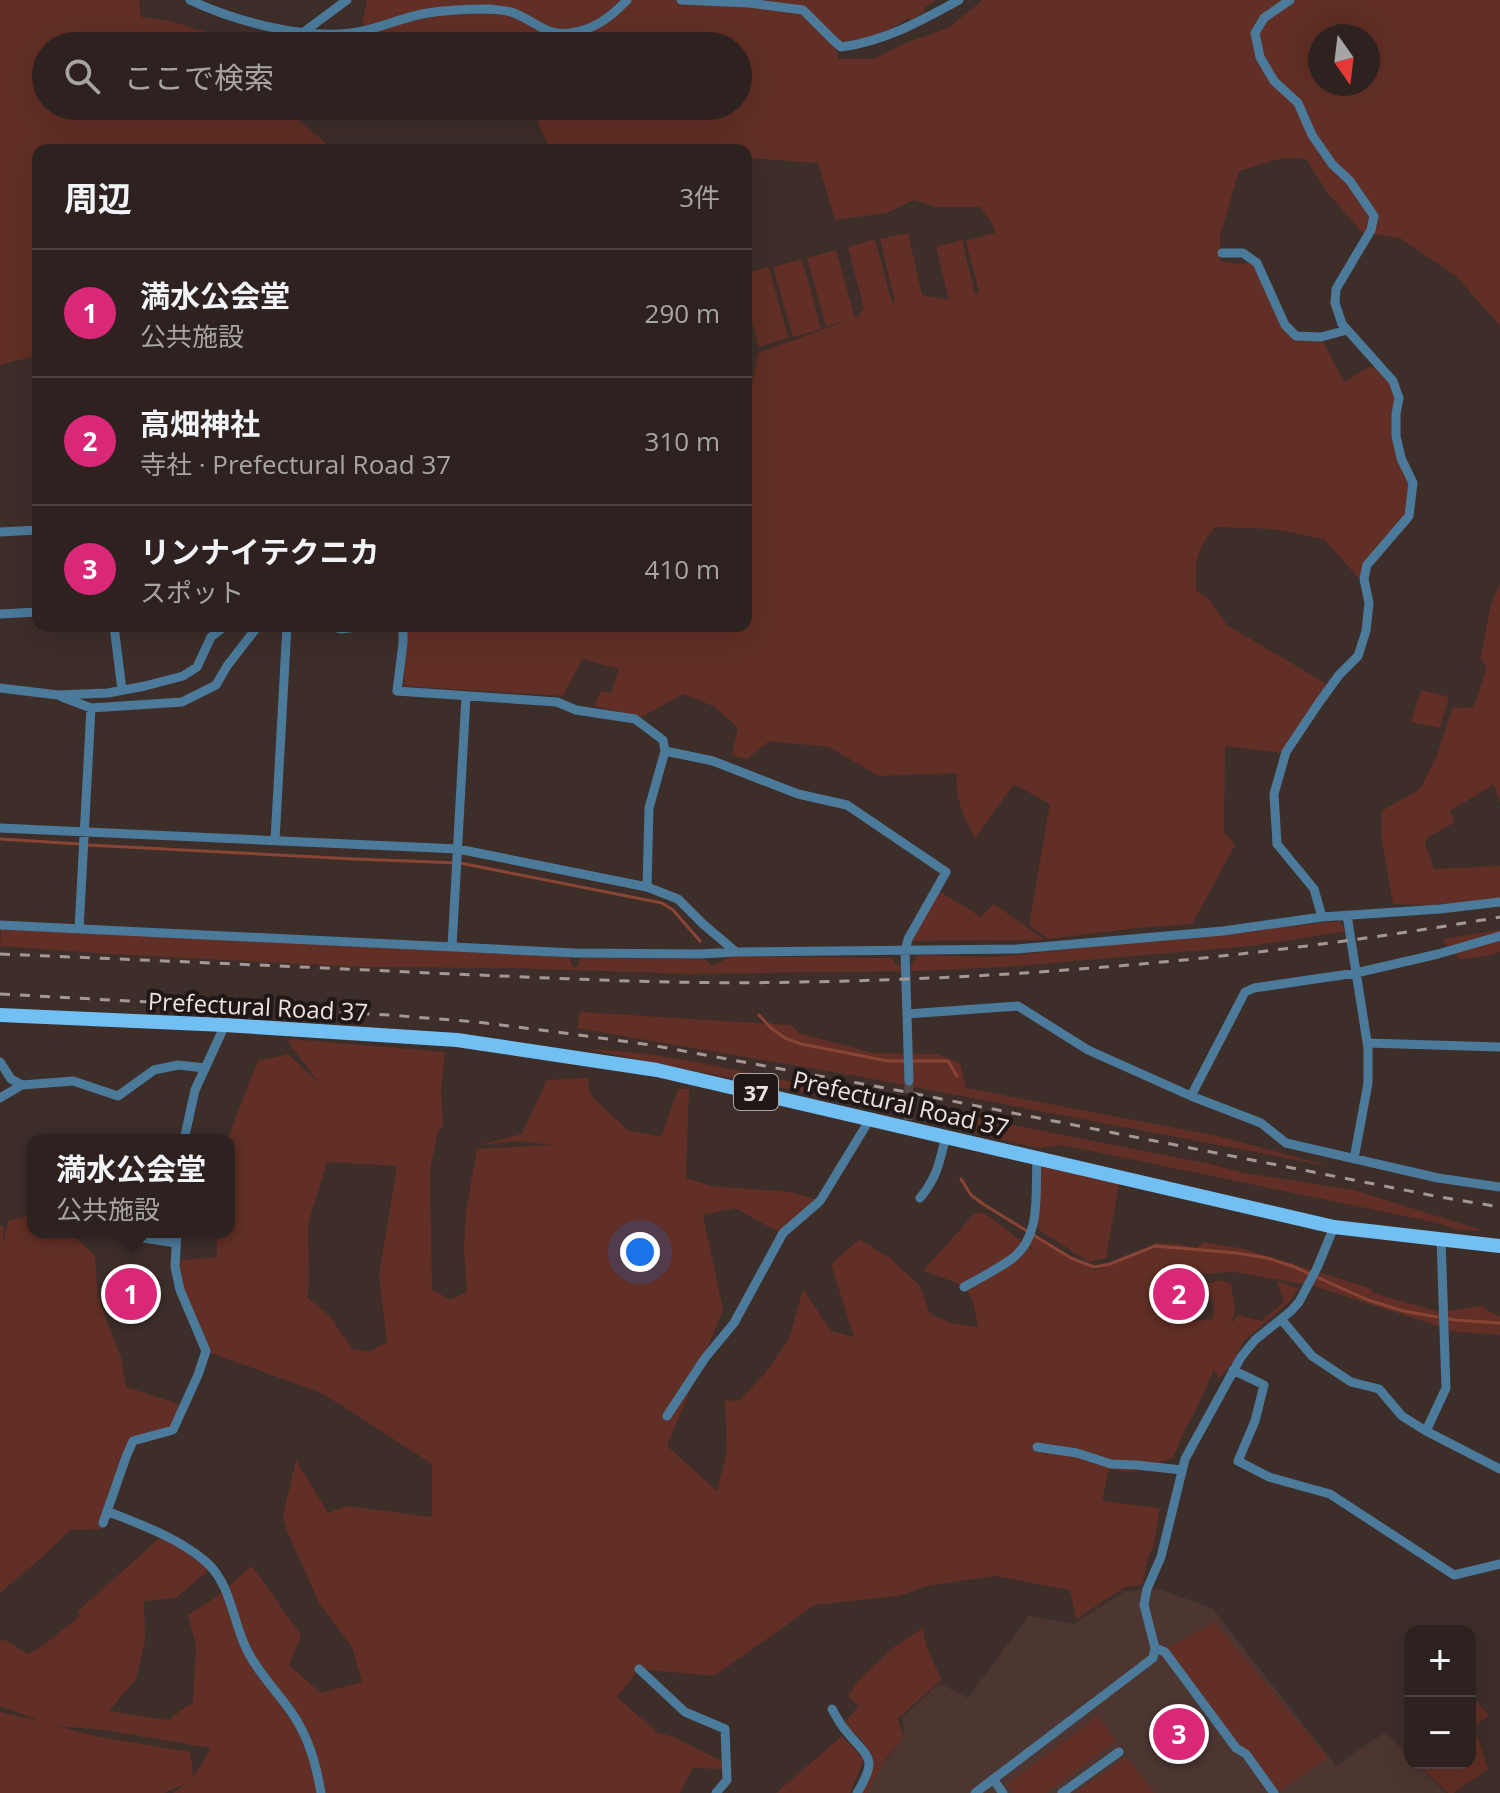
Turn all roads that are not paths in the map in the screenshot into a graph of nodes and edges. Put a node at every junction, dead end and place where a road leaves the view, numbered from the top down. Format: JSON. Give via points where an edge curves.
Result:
{"nodes":[{"id":1,"x":190,"y":0,"type":"edge"},
{"id":2,"x":347,"y":0,"type":"edge"},
{"id":3,"x":627,"y":0,"type":"edge"},
{"id":4,"x":681,"y":0,"type":"edge"},
{"id":5,"x":959,"y":0,"type":"edge"},
{"id":6,"x":1290,"y":0,"type":"edge"},
{"id":7,"x":305,"y":31,"type":"junction"},
{"id":8,"x":312,"y":32,"type":"edge"},
{"id":9,"x":356,"y":32,"type":"edge"},
{"id":10,"x":556,"y":32,"type":"edge"},
{"id":11,"x":572,"y":32,"type":"edge"},
{"id":12,"x":1222,"y":253,"type":"dead end"},
{"id":13,"x":1347,"y":330,"type":"junction"},
{"id":14,"x":32,"y":530,"type":"edge"},
{"id":15,"x":0,"y":532,"type":"edge"},
{"id":16,"x":32,"y":612,"type":"edge"},
{"id":17,"x":0,"y":614,"type":"edge"},
{"id":18,"x":115,"y":632,"type":"edge"},
{"id":19,"x":217,"y":632,"type":"edge"},
{"id":20,"x":253,"y":632,"type":"edge"},
{"id":21,"x":287,"y":632,"type":"edge"},
{"id":22,"x":403,"y":632,"type":"edge"},
{"id":23,"x":0,"y":688,"type":"edge"},
{"id":24,"x":122,"y":690,"type":"junction"},
{"id":25,"x":58,"y":695,"type":"junction"},
{"id":26,"x":466,"y":696,"type":"junction"},
{"id":27,"x":91,"y":708,"type":"junction"},
{"id":28,"x":665,"y":751,"type":"junction"},
{"id":29,"x":0,"y":828,"type":"edge"},
{"id":30,"x":84,"y":832,"type":"junction"},
{"id":31,"x":275,"y":840,"type":"junction"},
{"id":32,"x":458,"y":849,"type":"junction"},
{"id":33,"x":647,"y":887,"type":"junction"},
{"id":34,"x":1500,"y":902,"type":"edge"},
{"id":35,"x":1347,"y":915,"type":"junction"},
{"id":36,"x":1322,"y":917,"type":"junction"},
{"id":37,"x":0,"y":925,"type":"edge"},
{"id":38,"x":79,"y":929,"type":"junction"},
{"id":39,"x":1500,"y":936,"type":"edge"},
{"id":40,"x":452,"y":947,"type":"junction"},
{"id":41,"x":905,"y":951,"type":"junction"},
{"id":42,"x":736,"y":952,"type":"junction"},
{"id":43,"x":1356,"y":973,"type":"junction"},
{"id":44,"x":907,"y":1014,"type":"junction"},
{"id":45,"x":0,"y":1015,"type":"edge"},
{"id":46,"x":225,"y":1025,"type":"junction"},
{"id":47,"x":1367,"y":1043,"type":"junction"},
{"id":48,"x":1500,"y":1047,"type":"edge"},
{"id":49,"x":0,"y":1062,"type":"edge"},
{"id":50,"x":205,"y":1068,"type":"junction"},
{"id":51,"x":909,"y":1076,"type":"tunnel mouth"},
{"id":52,"x":22,"y":1085,"type":"junction"},
{"id":53,"x":1191,"y":1096,"type":"junction"},
{"id":54,"x":0,"y":1098,"type":"edge"},
{"id":55,"x":870,"y":1119,"type":"junction"},
{"id":56,"x":185,"y":1134,"type":"edge"},
{"id":57,"x":946,"y":1136,"type":"junction"},
{"id":58,"x":1037,"y":1158,"type":"junction"},
{"id":59,"x":1354,"y":1159,"type":"junction"},
{"id":60,"x":1500,"y":1187,"type":"edge"},
{"id":61,"x":920,"y":1198,"type":"dead end"},
{"id":62,"x":1334,"y":1227,"type":"junction"},
{"id":63,"x":176,"y":1238,"type":"edge"},
{"id":64,"x":1441,"y":1239,"type":"junction"},
{"id":65,"x":1500,"y":1246,"type":"edge"},
{"id":66,"x":964,"y":1287,"type":"dead end"},
{"id":67,"x":1281,"y":1319,"type":"junction"},
{"id":68,"x":1233,"y":1370,"type":"junction"},
{"id":69,"x":667,"y":1416,"type":"dead end"},
{"id":70,"x":1426,"y":1431,"type":"junction"},
{"id":71,"x":1037,"y":1447,"type":"dead end"},
{"id":72,"x":1500,"y":1469,"type":"edge"},
{"id":73,"x":1182,"y":1470,"type":"junction"},
{"id":74,"x":107,"y":1511,"type":"junction"},
{"id":75,"x":103,"y":1523,"type":"dead end"},
{"id":76,"x":1500,"y":1564,"type":"edge"},
{"id":77,"x":1155,"y":1648,"type":"junction"},
{"id":78,"x":639,"y":1669,"type":"dead end"},
{"id":79,"x":832,"y":1709,"type":"dead end"},
{"id":80,"x":1119,"y":1752,"type":"dead end"},
{"id":81,"x":993,"y":1779,"type":"junction"},
{"id":82,"x":321,"y":1793,"type":"edge"},
{"id":83,"x":716,"y":1793,"type":"edge"},
{"id":84,"x":857,"y":1793,"type":"edge"},
{"id":85,"x":975,"y":1793,"type":"edge"},
{"id":86,"x":1003,"y":1793,"type":"edge"},
{"id":87,"x":1062,"y":1793,"type":"edge"},
{"id":88,"x":1274,"y":1793,"type":"edge"}],
"edges":[{"from":1,"to":7,"type":"street","via":[[270,28]]},
{"from":2,"to":7,"type":"street"},
{"from":3,"to":11,"type":"street","via":[[595,27]]},
{"from":4,"to":5,"type":"street","via":[[803,10],[841,47],[886,37]]},
{"from":6,"to":13,"type":"street","via":[[1264,18],[1255,33],[1260,57],[1274,81],[1298,103],[1312,135],[1374,216],[1336,289],[1335,303]]},
{"from":7,"to":8,"type":"street"},
{"from":9,"to":10,"type":"street","via":[[421,15],[477,9],[510,11],[544,31]]},
{"from":12,"to":13,"type":"street","via":[[1243,253],[1257,263],[1285,325],[1296,336]]},
{"from":13,"to":36,"type":"street","via":[[1393,381],[1399,398],[1396,436],[1413,483],[1409,516],[1367,565],[1369,603],[1358,656],[1286,752],[1274,794],[1277,844],[1314,889]]},
{"from":14,"to":15,"type":"street"},
{"from":16,"to":17,"type":"street"},
{"from":18,"to":24,"type":"street"},
{"from":19,"to":24,"type":"street","via":[[197,667],[183,676]]},
{"from":20,"to":27,"type":"street","via":[[216,685],[193,697]]},
{"from":21,"to":31,"type":"street"},
{"from":22,"to":26,"type":"street","via":[[397,691]]},
{"from":23,"to":25,"type":"street"},
{"from":24,"to":25,"type":"street"},
{"from":25,"to":27,"type":"street"},
{"from":26,"to":28,"type":"street","via":[[557,702],[635,719],[663,740]]},
{"from":26,"to":32,"type":"street"},
{"from":27,"to":30,"type":"street"},
{"from":28,"to":33,"type":"street","via":[[649,808]]},
{"from":28,"to":41,"type":"street","via":[[713,761],[798,794],[847,805],[946,872]]},
{"from":29,"to":30,"type":"street"},
{"from":30,"to":31,"type":"street"},
{"from":30,"to":38,"type":"street"},
{"from":31,"to":32,"type":"street"},
{"from":32,"to":33,"type":"street"},
{"from":32,"to":40,"type":"street"},
{"from":33,"to":42,"type":"street","via":[[678,899]]},
{"from":34,"to":35,"type":"street"},
{"from":35,"to":36,"type":"street"},
{"from":35,"to":43,"type":"street"},
{"from":36,"to":41,"type":"street","via":[[1017,949]]},
{"from":37,"to":38,"type":"street"},
{"from":38,"to":40,"type":"street"},
{"from":39,"to":43,"type":"street"},
{"from":40,"to":42,"type":"street"},
{"from":41,"to":42,"type":"street"},
{"from":41,"to":44,"type":"street"},
{"from":43,"to":47,"type":"street"},
{"from":43,"to":53,"type":"street","via":[[1245,992]]},
{"from":44,"to":51,"type":"street"},
{"from":44,"to":53,"type":"street","via":[[1018,1006],[1088,1050]]},
{"from":45,"to":46,"type":"main road","name":"Prefectural Road 37","number":"37"},
{"from":46,"to":50,"type":"street"},
{"from":46,"to":55,"type":"main road","name":"Prefectural Road 37","number":"37","via":[[457,1040],[657,1070]]},
{"from":47,"to":48,"type":"street"},
{"from":47,"to":59,"type":"street","via":[[1368,1083]]},
{"from":49,"to":52,"type":"street"},
{"from":50,"to":52,"type":"street","via":[[178,1065],[154,1070],[118,1096],[73,1081]]},
{"from":50,"to":56,"type":"street"},
{"from":52,"to":54,"type":"street"},
{"from":53,"to":59,"type":"street","via":[[1261,1123],[1286,1143]]},
{"from":55,"to":57,"type":"main road","name":"Prefectural Road 37","number":"37"},
{"from":55,"to":69,"type":"street","via":[[820,1201],[783,1233],[734,1323]]},
{"from":57,"to":58,"type":"main road","name":"Prefectural Road 37","number":"37"},
{"from":57,"to":61,"type":"street","via":[[938,1170]]},
{"from":58,"to":62,"type":"main road","name":"Prefectural Road 37","number":"37"},
{"from":58,"to":66,"type":"street","via":[[1031,1233],[1024,1247]]},
{"from":59,"to":60,"type":"street"},
{"from":62,"to":64,"type":"main road","name":"Prefectural Road 37","number":"37"},
{"from":62,"to":67,"type":"street","via":[[1310,1283]]},
{"from":63,"to":74,"type":"street","via":[[180,1290],[206,1351],[173,1430],[133,1441]]},
{"from":64,"to":65,"type":"main road","name":"Prefectural Road 37","number":"37"},
{"from":64,"to":70,"type":"street","via":[[1446,1388]]},
{"from":67,"to":68,"type":"street","via":[[1255,1340]]},
{"from":67,"to":70,"type":"street","via":[[1312,1356],[1351,1382],[1379,1389],[1402,1416]]},
{"from":68,"to":73,"type":"street"},
{"from":68,"to":76,"type":"street","via":[[1264,1385],[1238,1461],[1269,1477],[1330,1494],[1454,1575]]},
{"from":70,"to":72,"type":"street"},
{"from":71,"to":73,"type":"street","via":[[1111,1464]]},
{"from":73,"to":77,"type":"street","via":[[1144,1605]]},
{"from":74,"to":75,"type":"street"},
{"from":74,"to":82,"type":"street","via":[[172,1539],[219,1575],[245,1647],[309,1743]]},
{"from":77,"to":81,"type":"street","via":[[1153,1658]]},
{"from":77,"to":88,"type":"street","via":[[1165,1652]]},
{"from":78,"to":83,"type":"street","via":[[685,1712],[725,1729],[727,1780]]},
{"from":79,"to":84,"type":"street","via":[[868,1755],[870,1764]]},
{"from":80,"to":87,"type":"street"},
{"from":81,"to":85,"type":"street"},
{"from":81,"to":86,"type":"street"}]}
